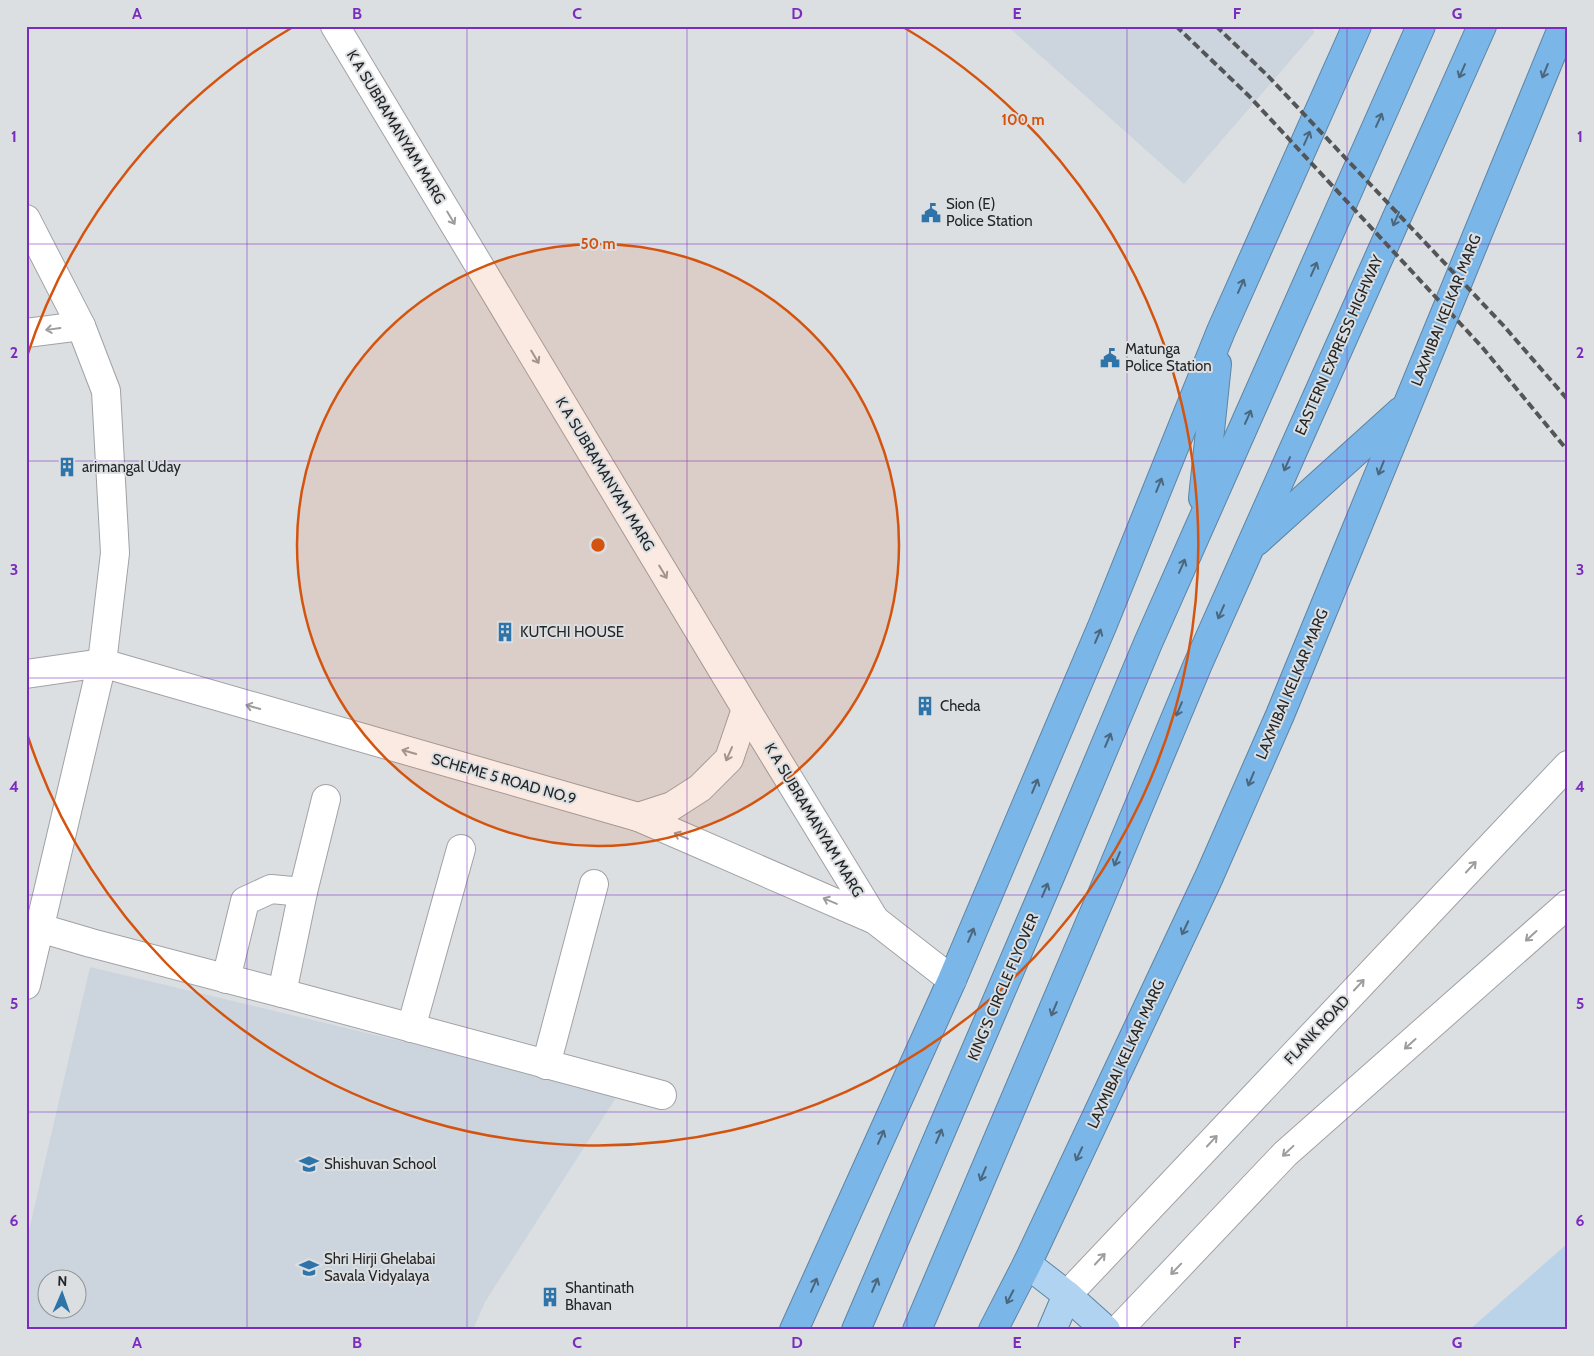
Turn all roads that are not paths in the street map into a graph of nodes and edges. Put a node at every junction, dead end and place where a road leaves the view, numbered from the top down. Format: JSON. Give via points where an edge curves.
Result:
{"nodes":[{"id":1,"x":336,"y":26,"type":"edge"},
{"id":2,"x":1357,"y":26,"type":"edge"},
{"id":3,"x":1421,"y":26,"type":"edge"},
{"id":4,"x":1482,"y":26,"type":"edge"},
{"id":5,"x":1564,"y":26,"type":"edge"},
{"id":6,"x":26,"y":219,"type":"edge"},
{"id":7,"x":80,"y":326,"type":"junction"},
{"id":8,"x":1221,"y":331,"type":"junction"},
{"id":9,"x":26,"y":333,"type":"edge"},
{"id":10,"x":1406,"y":406,"type":"junction"},
{"id":11,"x":1201,"y":525,"type":"junction"},
{"id":12,"x":1249,"y":549,"type":"junction"},
{"id":13,"x":102,"y":663,"type":"junction"},
{"id":14,"x":26,"y":674,"type":"edge"},
{"id":15,"x":746,"y":708,"type":"junction"},
{"id":16,"x":1568,"y":764,"type":"edge"},
{"id":17,"x":326,"y":799,"type":"dead end"},
{"id":18,"x":638,"y":817,"type":"junction"},
{"id":19,"x":461,"y":849,"type":"dead end"},
{"id":20,"x":594,"y":884,"type":"dead end"},
{"id":21,"x":303,"y":892,"type":"junction"},
{"id":22,"x":1568,"y":904,"type":"edge"},
{"id":23,"x":875,"y":920,"type":"junction"},
{"id":24,"x":40,"y":928,"type":"junction"},
{"id":25,"x":226,"y":980,"type":"junction"},
{"id":26,"x":952,"y":980,"type":"junction"},
{"id":27,"x":26,"y":986,"type":"edge"},
{"id":28,"x":282,"y":993,"type":"junction"},
{"id":29,"x":411,"y":1028,"type":"junction"},
{"id":30,"x":546,"y":1065,"type":"junction"},
{"id":31,"x":662,"y":1095,"type":"dead end"},
{"id":32,"x":1027,"y":1264,"type":"junction"},
{"id":33,"x":1067,"y":1295,"type":"junction"},
{"id":34,"x":794,"y":1330,"type":"edge"},
{"id":35,"x":856,"y":1330,"type":"edge"},
{"id":36,"x":917,"y":1330,"type":"edge"},
{"id":37,"x":993,"y":1330,"type":"edge"},
{"id":38,"x":1052,"y":1330,"type":"edge"},
{"id":39,"x":1106,"y":1330,"type":"edge"},
{"id":40,"x":1118,"y":1330,"type":"edge"}],
"edges":[{"from":1,"to":15,"type":"street","name":"K A SUBRAMANYAM MARG","one_way":true},
{"from":8,"to":2,"type":"highway","one_way":true},
{"from":11,"to":3,"type":"highway","one_way":true},
{"from":4,"to":12,"type":"highway","name":"EASTERN EXPRESS HIGHWAY","one_way":true},
{"from":5,"to":10,"type":"highway","name":"LAXMIBAI KELKAR MARG","one_way":true},
{"from":6,"to":7,"type":"street"},
{"from":7,"to":9,"type":"street","one_way":true},
{"from":7,"to":13,"type":"street","via":[[106,391],[115,553]]},
{"from":8,"to":11,"type":"highway"},
{"from":26,"to":8,"type":"highway","one_way":true,"via":[[1103,624]]},
{"from":10,"to":12,"type":"highway"},
{"from":10,"to":32,"type":"highway","name":"LAXMIBAI KELKAR MARG","one_way":true,"via":[[1280,714],[1209,877]]},
{"from":35,"to":11,"type":"highway","name":"KING'S CIRCLE FLYOVER","one_way":true},
{"from":12,"to":36,"type":"highway","name":"EASTERN EXPRESS HIGHWAY","one_way":true},
{"from":13,"to":14,"type":"street","name":"SCHEME 5 ROAD NO.9"},
{"from":18,"to":13,"type":"street","name":"SCHEME 5 ROAD NO.9","one_way":true},
{"from":13,"to":24,"type":"street"},
{"from":15,"to":18,"type":"street","one_way":true,"via":[[729,759],[700,788],[672,806]]},
{"from":15,"to":23,"type":"street","name":"K A SUBRAMANYAM MARG"},
{"from":33,"to":16,"type":"street","name":"FLANK ROAD","one_way":true},
{"from":17,"to":21,"type":"street"},
{"from":23,"to":18,"type":"street","name":"SCHEME 5 ROAD NO.9","one_way":true},
{"from":19,"to":29,"type":"street"},
{"from":20,"to":30,"type":"street"},
{"from":21,"to":25,"type":"street","via":[[271,889],[245,901]]},
{"from":21,"to":28,"type":"street"},
{"from":22,"to":40,"type":"street","one_way":true,"via":[[1285,1154]]},
{"from":23,"to":26,"type":"street","name":"SCHEME 5 ROAD NO.9"},
{"from":24,"to":25,"type":"street"},
{"from":24,"to":27,"type":"street"},
{"from":25,"to":28,"type":"street"},
{"from":34,"to":26,"type":"highway","one_way":true},
{"from":28,"to":29,"type":"street"},
{"from":29,"to":30,"type":"street"},
{"from":30,"to":31,"type":"street"},
{"from":32,"to":33,"type":"main road"},
{"from":32,"to":37,"type":"highway","name":"LAXMIBAI KELKAR MARG","one_way":true},
{"from":33,"to":38,"type":"main road"},
{"from":33,"to":39,"type":"main road"}]}
